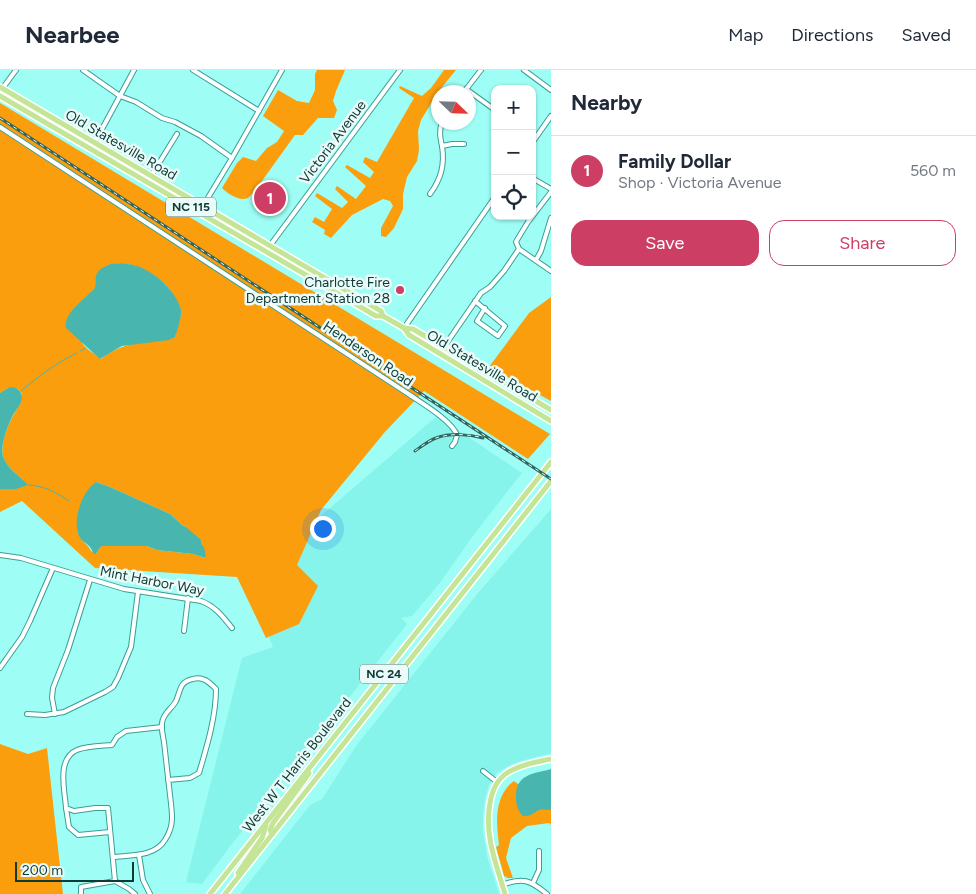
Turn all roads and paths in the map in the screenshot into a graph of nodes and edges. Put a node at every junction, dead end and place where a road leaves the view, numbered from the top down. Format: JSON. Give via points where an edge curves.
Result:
{"nodes":[{"id":1,"x":16,"y":70,"type":"edge"},
{"id":2,"x":83,"y":70,"type":"edge"},
{"id":3,"x":134,"y":70,"type":"edge"},
{"id":4,"x":193,"y":70,"type":"edge"},
{"id":5,"x":282,"y":70,"type":"edge"},
{"id":6,"x":400,"y":70,"type":"edge"},
{"id":7,"x":481,"y":70,"type":"edge"},
{"id":8,"x":524,"y":70,"type":"edge"},
{"id":9,"x":470,"y":85,"type":"edge"},
{"id":10,"x":1,"y":88,"type":"edge"},
{"id":11,"x":551,"y":90,"type":"edge"},
{"id":12,"x":0,"y":96,"type":"edge"},
{"id":13,"x":120,"y":96,"type":"junction"},
{"id":14,"x":476,"y":98,"type":"edge"},
{"id":15,"x":491,"y":107,"type":"edge"},
{"id":16,"x":259,"y":110,"type":"junction"},
{"id":17,"x":551,"y":116,"type":"edge"},
{"id":18,"x":0,"y":127,"type":"edge"},
{"id":19,"x":440,"y":130,"type":"edge"},
{"id":20,"x":177,"y":134,"type":"dead end"},
{"id":21,"x":536,"y":135,"type":"edge"},
{"id":22,"x":95,"y":142,"type":"junction"},
{"id":23,"x":464,"y":144,"type":"dead end"},
{"id":24,"x":442,"y":146,"type":"junction"},
{"id":25,"x":232,"y":158,"type":"junction"},
{"id":26,"x":151,"y":176,"type":"junction"},
{"id":27,"x":536,"y":181,"type":"edge"},
{"id":28,"x":551,"y":190,"type":"edge"},
{"id":29,"x":430,"y":194,"type":"dead end"},
{"id":30,"x":546,"y":200,"type":"junction"},
{"id":31,"x":491,"y":203,"type":"edge"},
{"id":32,"x":551,"y":204,"type":"edge"},
{"id":33,"x":203,"y":206,"type":"junction"},
{"id":34,"x":551,"y":218,"type":"edge"},
{"id":35,"x":268,"y":249,"type":"junction"},
{"id":36,"x":519,"y":249,"type":"junction"},
{"id":37,"x":536,"y":260,"type":"junction"},
{"id":38,"x":551,"y":270,"type":"edge"},
{"id":39,"x":475,"y":301,"type":"junction"},
{"id":40,"x":486,"y":308,"type":"junction"},
{"id":41,"x":404,"y":328,"type":"junction"},
{"id":42,"x":444,"y":347,"type":"junction"},
{"id":43,"x":551,"y":410,"type":"edge"},
{"id":44,"x":551,"y":421,"type":"edge"},
{"id":45,"x":452,"y":446,"type":"dead end"},
{"id":46,"x":551,"y":462,"type":"edge"},
{"id":47,"x":551,"y":481,"type":"edge"},
{"id":48,"x":0,"y":555,"type":"edge"},
{"id":49,"x":53,"y":568,"type":"junction"},
{"id":50,"x":90,"y":580,"type":"junction"},
{"id":51,"x":138,"y":592,"type":"junction"},
{"id":52,"x":188,"y":598,"type":"junction"},
{"id":53,"x":232,"y":628,"type":"dead end"},
{"id":54,"x":184,"y":631,"type":"dead end"},
{"id":55,"x":0,"y":668,"type":"edge"},
{"id":56,"x":27,"y":714,"type":"dead end"},
{"id":57,"x":55,"y":714,"type":"junction"},
{"id":58,"x":162,"y":727,"type":"junction"},
{"id":59,"x":316,"y":759,"type":"junction"},
{"id":60,"x":551,"y":759,"type":"edge"},
{"id":61,"x":483,"y":771,"type":"dead end"},
{"id":62,"x":168,"y":780,"type":"junction"},
{"id":63,"x":497,"y":782,"type":"junction"},
{"id":64,"x":66,"y":808,"type":"junction"},
{"id":65,"x":266,"y":824,"type":"junction"},
{"id":66,"x":110,"y":832,"type":"junction"},
{"id":67,"x":272,"y":834,"type":"junction"},
{"id":68,"x":539,"y":851,"type":"dead end"},
{"id":69,"x":139,"y":855,"type":"junction"},
{"id":70,"x":113,"y":857,"type":"junction"},
{"id":71,"x":115,"y":881,"type":"junction"},
{"id":72,"x":533,"y":883,"type":"junction"},
{"id":73,"x":502,"y":885,"type":"junction"},
{"id":74,"x":225,"y":893,"type":"edge"},
{"id":75,"x":81,"y":894,"type":"edge"},
{"id":76,"x":135,"y":894,"type":"edge"},
{"id":77,"x":150,"y":894,"type":"edge"},
{"id":78,"x":210,"y":894,"type":"edge"},
{"id":79,"x":505,"y":894,"type":"edge"},
{"id":80,"x":547,"y":894,"type":"edge"}],
"edges":[{"from":1,"to":10,"type":"street"},
{"from":2,"to":13,"type":"street"},
{"from":3,"to":13,"type":"street"},
{"from":4,"to":16,"type":"street"},
{"from":5,"to":16,"type":"street"},
{"from":6,"to":35,"type":"street","name":"Victoria Avenue"},
{"from":7,"to":9,"type":"street"},
{"from":8,"to":11,"type":"street"},
{"from":10,"to":22,"type":"main road","name":"Old Statesville Road","number":"NC 115"},
{"from":12,"to":35,"type":"main road","name":"Old Statesville Road","number":"NC 115"},
{"from":13,"to":22,"type":"street"},
{"from":13,"to":25,"type":"street","via":[[182,125]]},
{"from":14,"to":15,"type":"street"},
{"from":16,"to":25,"type":"street"},
{"from":17,"to":21,"type":"street"},
{"from":18,"to":45,"type":"street","name":"Henderson Road","via":[[410,395],[454,429],[457,435]]},
{"from":19,"to":24,"type":"street"},
{"from":20,"to":26,"type":"street"},
{"from":22,"to":26,"type":"main road","name":"Old Statesville Road","number":"NC 115"},
{"from":23,"to":24,"type":"street"},
{"from":24,"to":29,"type":"street","via":[[442,172]]},
{"from":25,"to":33,"type":"street"},
{"from":26,"to":33,"type":"main road","name":"Old Statesville Road","number":"NC 115"},
{"from":27,"to":28,"type":"street"},
{"from":28,"to":30,"type":"street"},
{"from":30,"to":32,"type":"street"},
{"from":30,"to":36,"type":"street","via":[[517,240]]},
{"from":31,"to":41,"type":"street"},
{"from":33,"to":35,"type":"main road","name":"Old Statesville Road","number":"NC 115"},
{"from":34,"to":37,"type":"street"},
{"from":35,"to":41,"type":"main road","name":"Old Statesville Road","number":"NC 115","via":[[381,310],[383,316]]},
{"from":36,"to":37,"type":"street"},
{"from":36,"to":39,"type":"street"},
{"from":37,"to":38,"type":"street"},
{"from":39,"to":40,"type":"street"},
{"from":39,"to":42,"type":"street"},
{"from":40,"to":40,"type":"street","via":[[505,326],[498,336],[478,321]]},
{"from":41,"to":42,"type":"main road","name":"Old Statesville Road","number":"NC 115","via":[[413,329]]},
{"from":41,"to":44,"type":"main road","name":"Old Statesville Road","number":"NC 115","via":[[409,335]]},
{"from":42,"to":43,"type":"main road","name":"Old Statesville Road","number":"NC 115"},
{"from":46,"to":59,"type":"main road","name":"West W T Harris Boulevard","number":"NC 24"},
{"from":47,"to":67,"type":"main road","name":"West W T Harris Boulevard","number":"NC 24"},
{"from":48,"to":49,"type":"street","name":"Mint Harbor Way"},
{"from":49,"to":50,"type":"street","name":"Mint Harbor Way"},
{"from":49,"to":55,"type":"street","via":[[22,637]]},
{"from":50,"to":51,"type":"street","name":"Mint Harbor Way"},
{"from":50,"to":57,"type":"street","via":[[53,688]]},
{"from":51,"to":52,"type":"street","name":"Mint Harbor Way"},
{"from":51,"to":57,"type":"street","via":[[131,647],[115,684],[105,692]]},
{"from":52,"to":53,"type":"street","name":"Mint Harbor Way","via":[[213,607]]},
{"from":52,"to":54,"type":"street"},
{"from":56,"to":57,"type":"street"},
{"from":58,"to":62,"type":"street"},
{"from":58,"to":62,"type":"street","via":[[164,716],[176,703],[179,689],[186,681],[196,678],[208,680],[216,689],[216,703],[199,772],[190,778]]},
{"from":58,"to":64,"type":"street","via":[[126,731],[112,745],[76,751],[68,757],[64,765]]},
{"from":59,"to":65,"type":"main road","name":"West W T Harris Boulevard","number":"NC 24"},
{"from":59,"to":67,"type":"main road","via":[[305,780],[273,823]]},
{"from":60,"to":63,"type":"main road","via":[[517,768]]},
{"from":61,"to":63,"type":"street"},
{"from":62,"to":69,"type":"street","via":[[170,829],[164,842]]},
{"from":63,"to":73,"type":"main road","via":[[489,807],[488,832]]},
{"from":64,"to":66,"type":"street","via":[[69,827],[78,835]]},
{"from":64,"to":66,"type":"street","via":[[74,811],[108,808]]},
{"from":65,"to":74,"type":"main road","via":[[262,838]]},
{"from":65,"to":78,"type":"main road","name":"West W T Harris Boulevard","number":"NC 24"},
{"from":66,"to":70,"type":"street"},
{"from":67,"to":74,"type":"main road","name":"West W T Harris Boulevard","number":"NC 24"},
{"from":68,"to":72,"type":"street","via":[[539,870]]},
{"from":69,"to":70,"type":"street"},
{"from":69,"to":77,"type":"street","via":[[143,880]]},
{"from":70,"to":71,"type":"street"},
{"from":71,"to":75,"type":"street","via":[[81,887]]},
{"from":71,"to":76,"type":"street"},
{"from":72,"to":73,"type":"street","via":[[521,880]]},
{"from":72,"to":80,"type":"street"},
{"from":73,"to":79,"type":"main road"}]}
